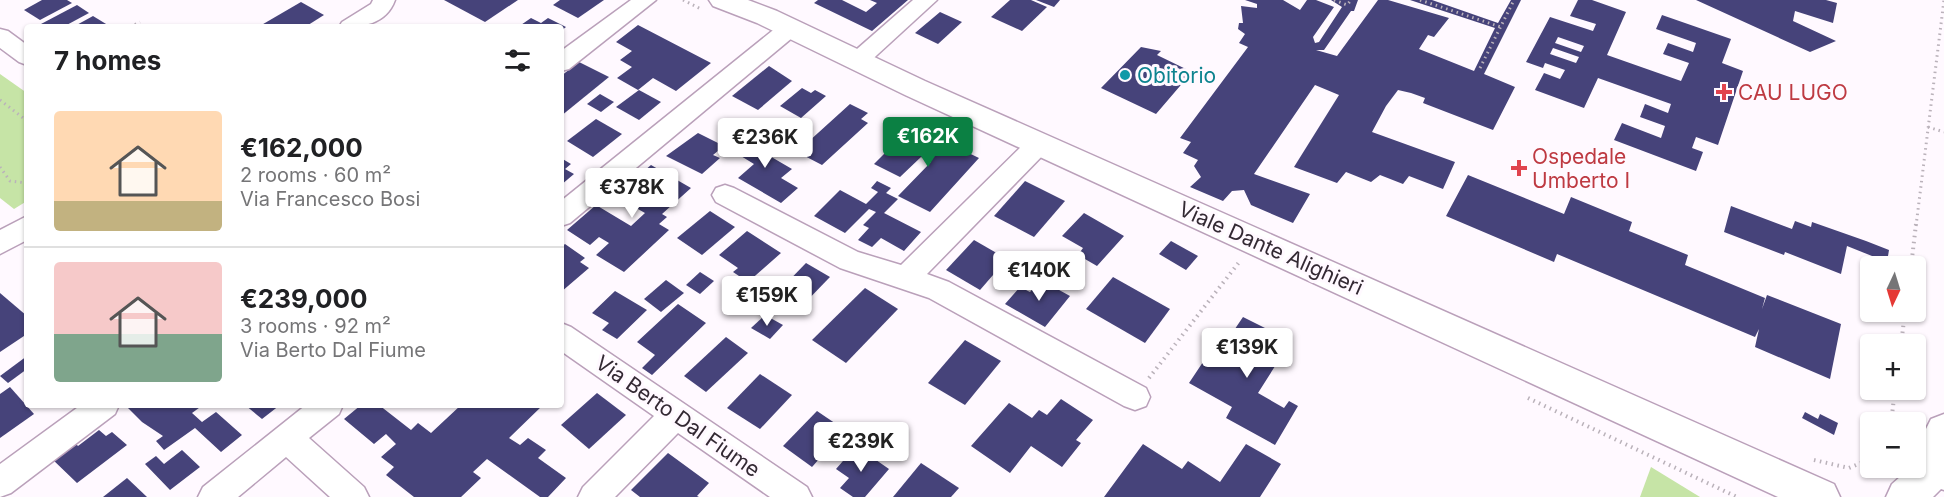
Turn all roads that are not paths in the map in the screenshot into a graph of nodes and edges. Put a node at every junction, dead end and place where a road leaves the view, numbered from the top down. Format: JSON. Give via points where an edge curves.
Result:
{"nodes":[{"id":1,"x":384,"y":0,"type":"edge"},
{"id":2,"x":645,"y":0,"type":"edge"},
{"id":3,"x":722,"y":0,"type":"edge"},
{"id":4,"x":927,"y":0,"type":"edge"},
{"id":5,"x":769,"y":15,"type":"edge"},
{"id":6,"x":355,"y":24,"type":"edge"},
{"id":7,"x":0,"y":36,"type":"edge"},
{"id":8,"x":24,"y":55,"type":"edge"},
{"id":9,"x":564,"y":61,"type":"edge"},
{"id":10,"x":857,"y":61,"type":"junction"},
{"id":11,"x":1039,"y":144,"type":"junction"},
{"id":12,"x":725,"y":195,"type":"dead end"},
{"id":13,"x":564,"y":213,"type":"edge"},
{"id":14,"x":24,"y":228,"type":"edge"},
{"id":15,"x":0,"y":243,"type":"edge"},
{"id":16,"x":906,"y":277,"type":"junction"},
{"id":17,"x":564,"y":337,"type":"edge"},
{"id":18,"x":1135,"y":396,"type":"road end"},
{"id":19,"x":100,"y":408,"type":"edge"},
{"id":20,"x":324,"y":408,"type":"edge"},
{"id":21,"x":676,"y":414,"type":"junction"},
{"id":22,"x":287,"y":438,"type":"junction"},
{"id":23,"x":1943,"y":456,"type":"edge"},
{"id":24,"x":0,"y":483,"type":"edge"},
{"id":25,"x":214,"y":497,"type":"edge"},
{"id":26,"x":353,"y":497,"type":"edge"},
{"id":27,"x":594,"y":497,"type":"edge"},
{"id":28,"x":796,"y":497,"type":"edge"},
{"id":29,"x":1820,"y":497,"type":"edge"},
{"id":30,"x":1906,"y":497,"type":"edge"}],
"edges":[{"from":1,"to":6,"type":"street","via":[[381,8]]},
{"from":2,"to":9,"type":"street"},
{"from":3,"to":5,"type":"street","name":"Viale Dante Alighieri"},
{"from":4,"to":10,"type":"street"},
{"from":5,"to":10,"type":"street","name":"Viale Dante Alighieri"},
{"from":5,"to":13,"type":"street"},
{"from":7,"to":8,"type":"street"},
{"from":10,"to":11,"type":"street","name":"Viale Dante Alighieri"},
{"from":11,"to":16,"type":"street"},
{"from":11,"to":29,"type":"street","name":"Viale Dante Alighieri"},
{"from":12,"to":16,"type":"street","via":[[850,260]]},
{"from":14,"to":15,"type":"street"},
{"from":16,"to":18,"type":"street","via":[[939,290]]},
{"from":17,"to":21,"type":"street","name":"Via Berto Dal Fiume"},
{"from":19,"to":24,"type":"street"},
{"from":20,"to":22,"type":"street"},
{"from":21,"to":27,"type":"street"},
{"from":21,"to":28,"type":"street","name":"Via Berto Dal Fiume"},
{"from":22,"to":25,"type":"street"},
{"from":22,"to":26,"type":"street"},
{"from":23,"to":30,"type":"street"}]}
